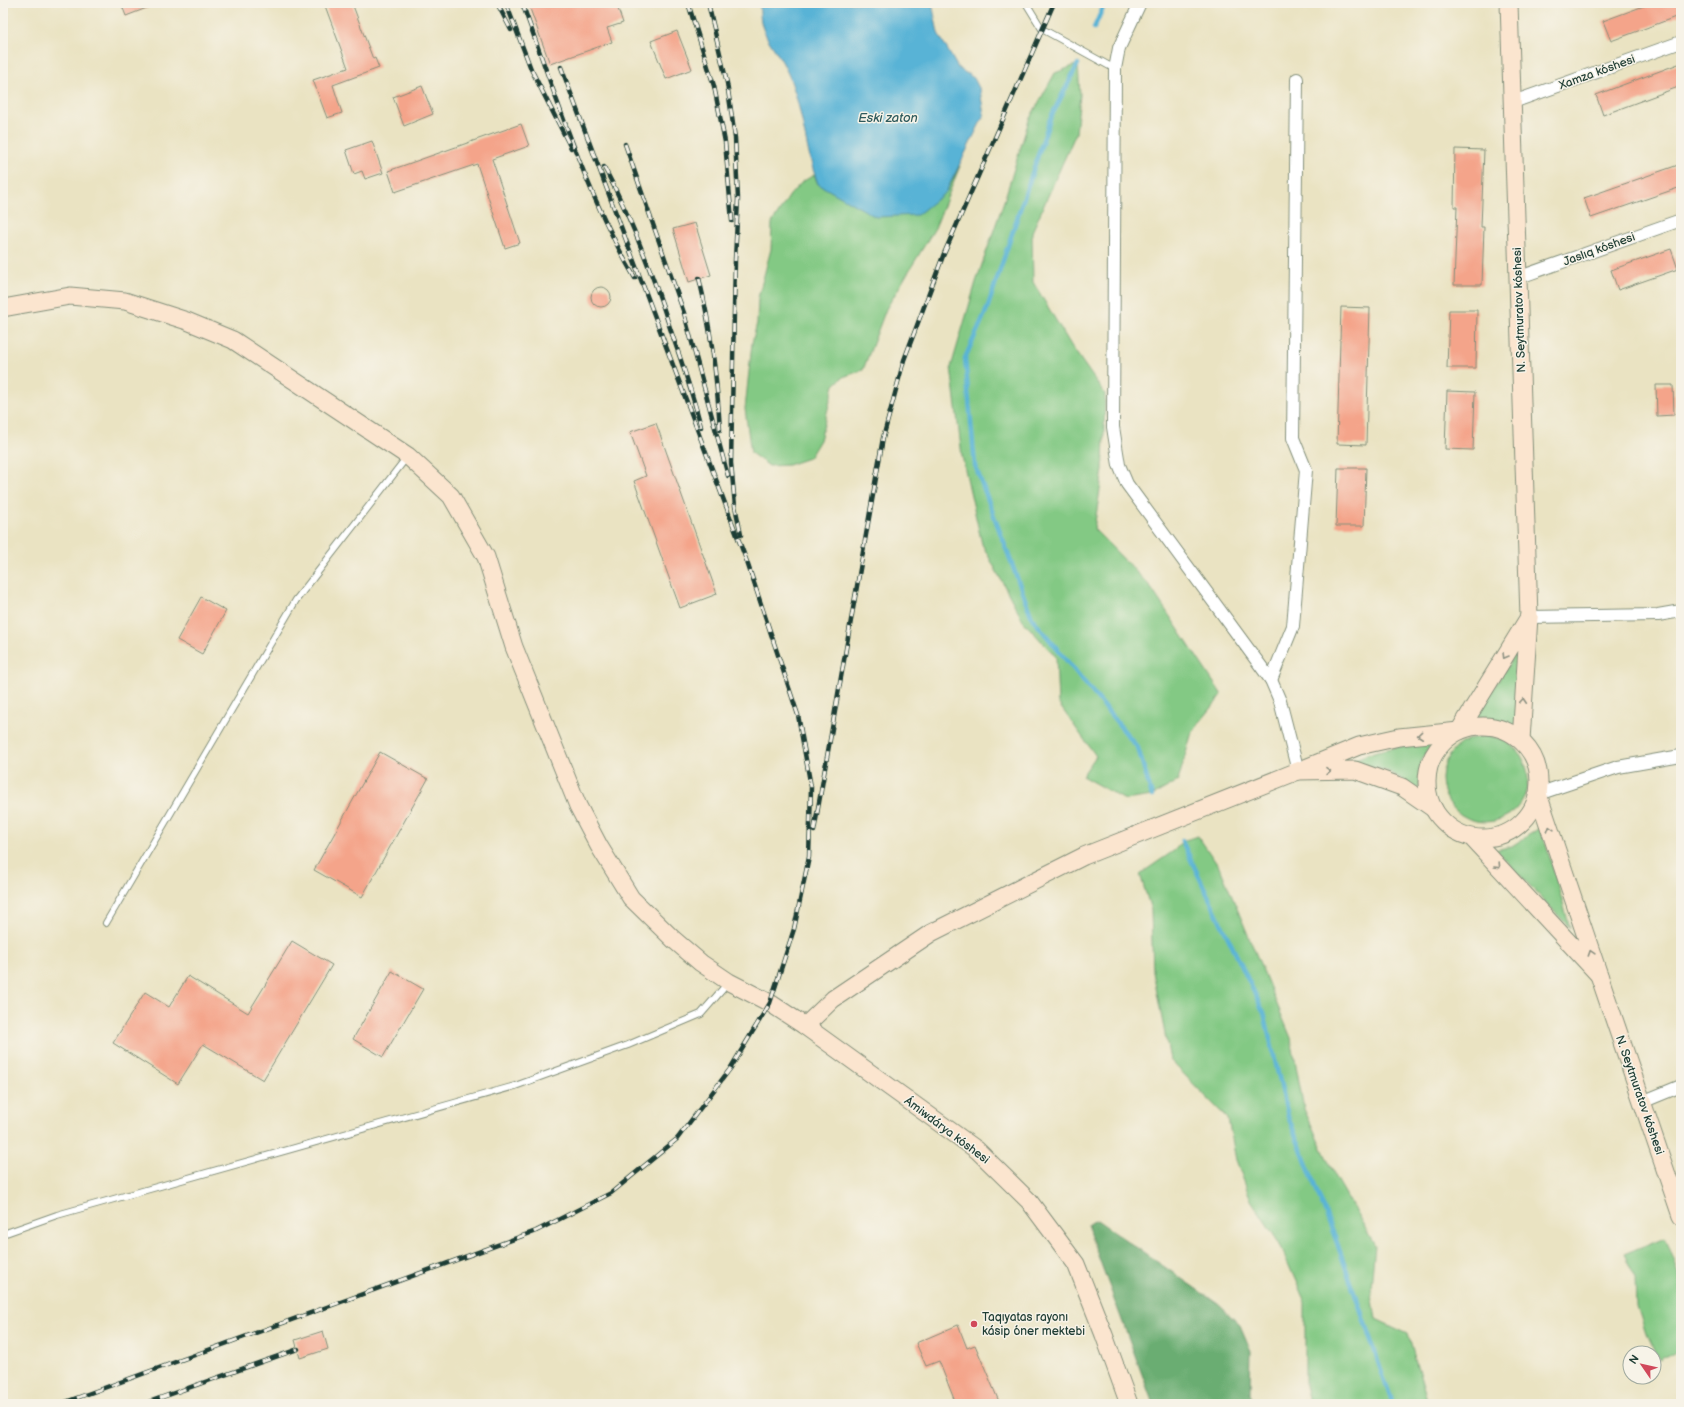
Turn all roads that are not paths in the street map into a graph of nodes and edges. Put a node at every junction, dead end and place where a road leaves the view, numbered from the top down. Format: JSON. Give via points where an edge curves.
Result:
{"nodes":[{"id":1,"x":1026,"y":3,"type":"edge"},
{"id":2,"x":1140,"y":3,"type":"edge"},
{"id":3,"x":1509,"y":3,"type":"edge"},
{"id":4,"x":1681,"y":42,"type":"edge"},
{"id":5,"x":1115,"y":68,"type":"junction"},
{"id":6,"x":1297,"y":79,"type":"dead end"},
{"id":7,"x":1513,"y":102,"type":"junction"},
{"id":8,"x":1681,"y":220,"type":"edge"},
{"id":9,"x":1517,"y":278,"type":"junction"},
{"id":10,"x":3,"y":308,"type":"edge"},
{"id":11,"x":408,"y":456,"type":"junction"},
{"id":12,"x":1681,"y":611,"type":"edge"},
{"id":13,"x":1529,"y":617,"type":"junction"},
{"id":14,"x":1271,"y":680,"type":"junction"},
{"id":15,"x":1459,"y":731,"type":"junction"},
{"id":16,"x":1521,"y":740,"type":"junction"},
{"id":17,"x":1681,"y":756,"type":"edge"},
{"id":18,"x":1298,"y":771,"type":"junction"},
{"id":19,"x":1538,"y":794,"type":"junction"},
{"id":20,"x":1434,"y":808,"type":"junction"},
{"id":21,"x":1472,"y":838,"type":"junction"},
{"id":22,"x":106,"y":923,"type":"dead end"},
{"id":23,"x":1599,"y":975,"type":"junction"},
{"id":24,"x":729,"y":982,"type":"junction"},
{"id":25,"x":805,"y":1026,"type":"junction"},
{"id":26,"x":1681,"y":1086,"type":"edge"},
{"id":27,"x":1642,"y":1102,"type":"junction"},
{"id":28,"x":1680,"y":1212,"type":"edge"},
{"id":29,"x":3,"y":1234,"type":"edge"},
{"id":30,"x":1129,"y":1404,"type":"edge"}],
"edges":[{"from":1,"to":5,"type":"lane","via":[[1042,29]]},
{"from":2,"to":5,"type":"street","via":[[1119,48]]},
{"from":3,"to":7,"type":"street","name":"N. Seytmuratov kóshesi"},
{"from":4,"to":7,"type":"street","name":"Xamza kóshesi"},
{"from":5,"to":14,"type":"street","via":[[1113,427],[1119,465],[1127,484]]},
{"from":6,"to":14,"type":"street","via":[[1293,438],[1306,470],[1293,626]]},
{"from":7,"to":9,"type":"street","name":"N. Seytmuratov kóshesi"},
{"from":8,"to":9,"type":"street","name":"Jaslıq kóshesi"},
{"from":9,"to":13,"type":"street","name":"N. Seytmuratov kóshesi"},
{"from":10,"to":11,"type":"street","name":"Ámiwdárya kóshesi","via":[[70,296],[125,302],[187,321],[232,340]]},
{"from":11,"to":22,"type":"lane","via":[[296,600]]},
{"from":11,"to":24,"type":"street","name":"Ámiwdárya kóshesi","via":[[452,496],[486,557],[514,648],[578,806],[599,846],[631,898],[701,963]]},
{"from":12,"to":13,"type":"street","via":[[1658,615]]},
{"from":13,"to":15,"type":"street","one_way":true},
{"from":16,"to":13,"type":"street","name":"N. Seytmuratov kóshesi","one_way":true},
{"from":14,"to":18,"type":"street","via":[[1280,701]]},
{"from":15,"to":16,"type":"street","via":[[1491,727]]},
{"from":15,"to":18,"type":"street","one_way":true,"via":[[1399,737],[1360,746]]},
{"from":15,"to":20,"type":"street","via":[[1444,742],[1434,757],[1428,774],[1428,792]]},
{"from":16,"to":19,"type":"street","via":[[1537,765],[1540,779]]},
{"from":17,"to":19,"type":"street","via":[[1618,767]]},
{"from":18,"to":20,"type":"street","one_way":true,"via":[[1355,770],[1402,787]]},
{"from":18,"to":25,"type":"street","via":[[1084,856],[931,933],[833,999]]},
{"from":19,"to":21,"type":"street","via":[[1532,810],[1521,824],[1511,831],[1489,838]]},
{"from":23,"to":19,"type":"street","name":"N. Seytmuratov kóshesi","one_way":true},
{"from":20,"to":21,"type":"street","via":[[1456,832]]},
{"from":21,"to":23,"type":"street","one_way":true},
{"from":23,"to":27,"type":"street","name":"N. Seytmuratov kóshesi"},
{"from":24,"to":25,"type":"street","name":"Ámiwdárya kóshesi","via":[[770,1003]]},
{"from":24,"to":29,"type":"lane","via":[[702,1014],[628,1045],[515,1086],[64,1213]]},
{"from":25,"to":30,"type":"street","name":"Ámiwdárya kóshesi","via":[[977,1150],[1029,1200],[1076,1264]]},
{"from":26,"to":27,"type":"street"},
{"from":27,"to":28,"type":"street","name":"N. Seytmuratov kóshesi"}]}
